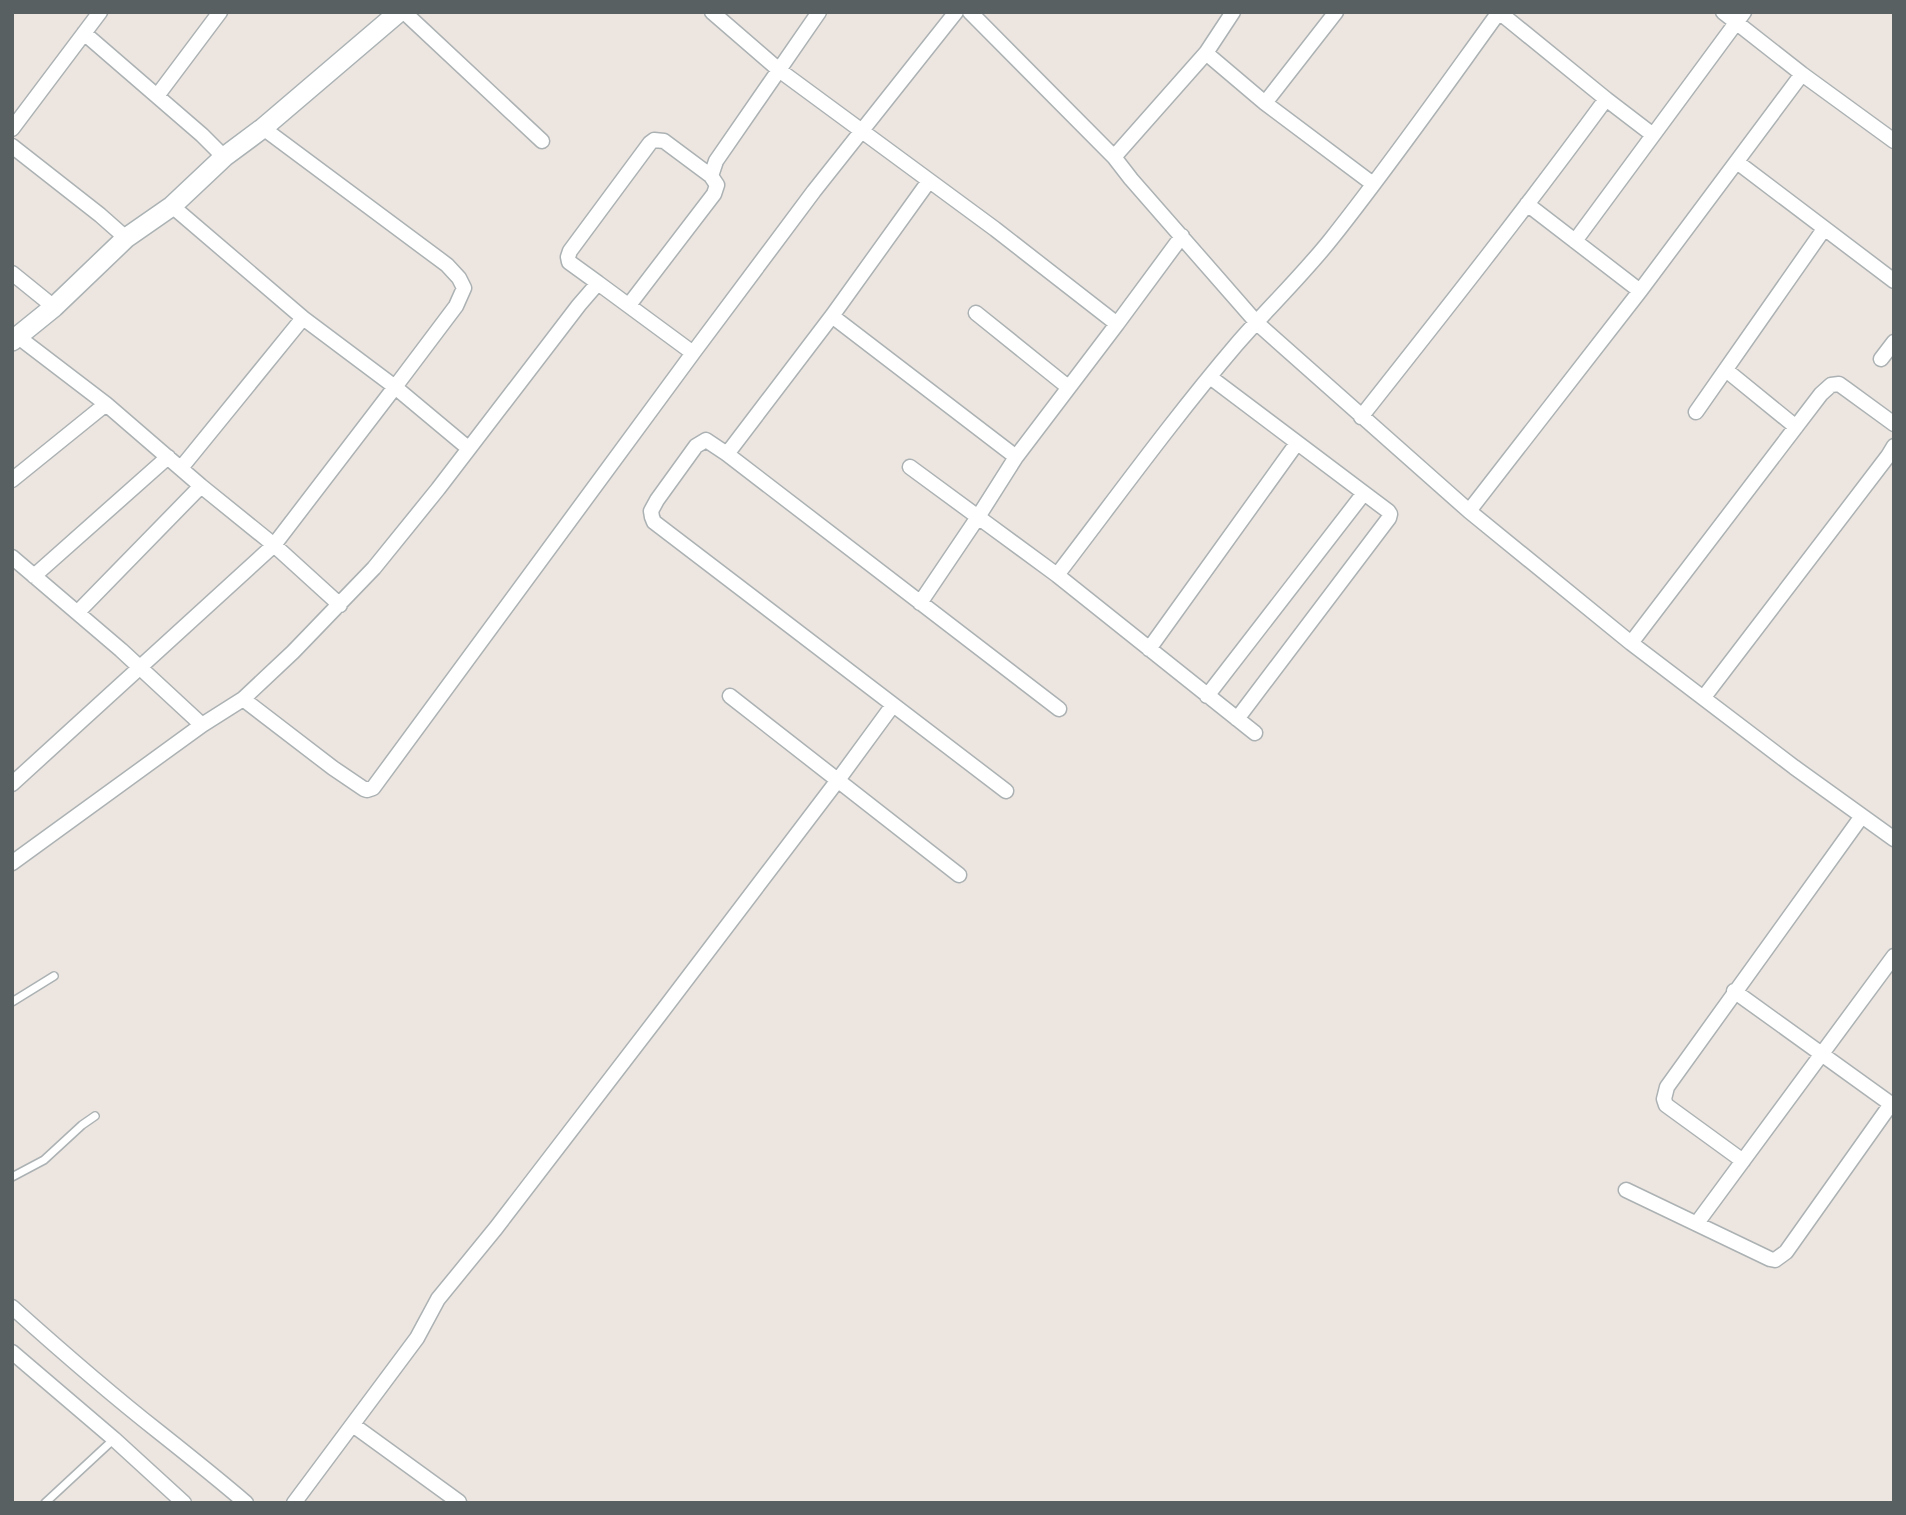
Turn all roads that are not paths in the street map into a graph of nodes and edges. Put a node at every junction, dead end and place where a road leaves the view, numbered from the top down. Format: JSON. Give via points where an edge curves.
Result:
{"nodes":[{"id":1,"x":100,"y":12,"type":"edge"},
{"id":2,"x":220,"y":12,"type":"edge"},
{"id":3,"x":402,"y":12,"type":"edge"},
{"id":4,"x":712,"y":12,"type":"edge"},
{"id":5,"x":820,"y":12,"type":"edge"},
{"id":6,"x":956,"y":12,"type":"edge"},
{"id":7,"x":970,"y":12,"type":"edge"},
{"id":8,"x":1233,"y":12,"type":"edge"},
{"id":9,"x":1336,"y":12,"type":"edge"},
{"id":10,"x":1499,"y":12,"type":"edge"},
{"id":11,"x":1723,"y":12,"type":"edge"},
{"id":12,"x":1740,"y":17,"type":"edge"},
{"id":13,"x":84,"y":33,"type":"junction"},
{"id":14,"x":1206,"y":53,"type":"junction"},
{"id":15,"x":779,"y":70,"type":"junction"},
{"id":16,"x":1802,"y":74,"type":"junction"},
{"id":17,"x":157,"y":96,"type":"junction"},
{"id":18,"x":1606,"y":99,"type":"junction"},
{"id":19,"x":1265,"y":103,"type":"junction"},
{"id":20,"x":263,"y":128,"type":"junction"},
{"id":21,"x":12,"y":129,"type":"edge"},
{"id":22,"x":862,"y":130,"type":"junction"},
{"id":23,"x":1653,"y":135,"type":"junction"},
{"id":24,"x":542,"y":141,"type":"dead end"},
{"id":25,"x":1894,"y":141,"type":"edge"},
{"id":26,"x":12,"y":146,"type":"edge"},
{"id":27,"x":224,"y":157,"type":"junction"},
{"id":28,"x":1114,"y":157,"type":"junction"},
{"id":29,"x":1737,"y":162,"type":"junction"},
{"id":30,"x":710,"y":176,"type":"junction"},
{"id":31,"x":929,"y":181,"type":"junction"},
{"id":32,"x":1373,"y":184,"type":"junction"},
{"id":33,"x":1527,"y":204,"type":"junction"},
{"id":34,"x":172,"y":206,"type":"junction"},
{"id":35,"x":1824,"y":229,"type":"junction"},
{"id":36,"x":1182,"y":236,"type":"junction"},
{"id":37,"x":126,"y":238,"type":"junction"},
{"id":38,"x":1575,"y":241,"type":"junction"},
{"id":39,"x":12,"y":273,"type":"edge"},
{"id":40,"x":1894,"y":281,"type":"edge"},
{"id":41,"x":598,"y":283,"type":"junction"},
{"id":42,"x":1640,"y":291,"type":"junction"},
{"id":43,"x":629,"y":306,"type":"junction"},
{"id":44,"x":54,"y":307,"type":"junction"},
{"id":45,"x":976,"y":313,"type":"dead end"},
{"id":46,"x":832,"y":316,"type":"junction"},
{"id":47,"x":303,"y":318,"type":"junction"},
{"id":48,"x":1257,"y":323,"type":"junction"},
{"id":49,"x":1117,"y":324,"type":"junction"},
{"id":50,"x":15,"y":338,"type":"edge"},
{"id":51,"x":1894,"y":342,"type":"edge"},
{"id":52,"x":693,"y":353,"type":"junction"},
{"id":53,"x":1881,"y":359,"type":"dead end"},
{"id":54,"x":1726,"y":370,"type":"junction"},
{"id":55,"x":1210,"y":377,"type":"junction"},
{"id":56,"x":395,"y":387,"type":"junction"},
{"id":57,"x":1068,"y":387,"type":"junction"},
{"id":58,"x":106,"y":404,"type":"junction"},
{"id":59,"x":1696,"y":412,"type":"dead end"},
{"id":60,"x":1361,"y":416,"type":"junction"},
{"id":61,"x":1894,"y":424,"type":"edge"},
{"id":62,"x":1796,"y":427,"type":"junction"},
{"id":63,"x":1297,"y":443,"type":"junction"},
{"id":64,"x":1894,"y":446,"type":"edge"},
{"id":65,"x":468,"y":448,"type":"junction"},
{"id":66,"x":727,"y":454,"type":"junction"},
{"id":67,"x":168,"y":457,"type":"junction"},
{"id":68,"x":1016,"y":457,"type":"junction"},
{"id":69,"x":910,"y":467,"type":"dead end"},
{"id":70,"x":181,"y":468,"type":"junction"},
{"id":71,"x":12,"y":480,"type":"edge"},
{"id":72,"x":201,"y":486,"type":"junction"},
{"id":73,"x":1364,"y":493,"type":"junction"},
{"id":74,"x":1469,"y":511,"type":"junction"},
{"id":75,"x":978,"y":517,"type":"junction"},
{"id":76,"x":274,"y":545,"type":"junction"},
{"id":77,"x":12,"y":557,"type":"edge"},
{"id":78,"x":1057,"y":575,"type":"junction"},
{"id":79,"x":34,"y":576,"type":"junction"},
{"id":80,"x":920,"y":603,"type":"junction"},
{"id":81,"x":340,"y":605,"type":"junction"},
{"id":82,"x":78,"y":612,"type":"junction"},
{"id":83,"x":1631,"y":643,"type":"junction"},
{"id":84,"x":1149,"y":649,"type":"junction"},
{"id":85,"x":140,"y":667,"type":"junction"},
{"id":86,"x":1207,"y":695,"type":"junction"},
{"id":87,"x":730,"y":696,"type":"dead end"},
{"id":88,"x":1704,"y":697,"type":"junction"},
{"id":89,"x":243,"y":699,"type":"junction"},
{"id":90,"x":893,"y":705,"type":"junction"},
{"id":91,"x":1059,"y":709,"type":"dead end"},
{"id":92,"x":1237,"y":719,"type":"junction"},
{"id":93,"x":202,"y":725,"type":"junction"},
{"id":94,"x":1255,"y":733,"type":"dead end"},
{"id":95,"x":838,"y":780,"type":"junction"},
{"id":96,"x":12,"y":784,"type":"edge"},
{"id":97,"x":1006,"y":791,"type":"dead end"},
{"id":98,"x":1862,"y":816,"type":"junction"},
{"id":99,"x":1894,"y":839,"type":"edge"},
{"id":100,"x":12,"y":863,"type":"edge"},
{"id":101,"x":959,"y":875,"type":"dead end"},
{"id":102,"x":1894,"y":956,"type":"edge"},
{"id":103,"x":54,"y":976,"type":"dead end"},
{"id":104,"x":1734,"y":992,"type":"junction"},
{"id":105,"x":12,"y":1002,"type":"edge"},
{"id":106,"x":1822,"y":1053,"type":"junction"},
{"id":107,"x":1892,"y":1102,"type":"edge"},
{"id":108,"x":95,"y":1116,"type":"dead end"},
{"id":109,"x":1743,"y":1161,"type":"junction"},
{"id":110,"x":12,"y":1177,"type":"edge"},
{"id":111,"x":1626,"y":1189,"type":"dead end"},
{"id":112,"x":1697,"y":1223,"type":"junction"},
{"id":113,"x":12,"y":1307,"type":"edge"},
{"id":114,"x":12,"y":1352,"type":"edge"},
{"id":115,"x":353,"y":1425,"type":"junction"},
{"id":116,"x":114,"y":1439,"type":"junction"},
{"id":117,"x":459,"y":1502,"type":"edge"},
{"id":118,"x":44,"y":1503,"type":"edge"},
{"id":119,"x":184,"y":1503,"type":"edge"},
{"id":120,"x":246,"y":1503,"type":"edge"},
{"id":121,"x":294,"y":1503,"type":"edge"}],
"edges":[{"from":1,"to":13,"type":"street"},
{"from":2,"to":17,"type":"street"},
{"from":3,"to":20,"type":"street"},
{"from":3,"to":24,"type":"street"},
{"from":4,"to":15,"type":"street"},
{"from":5,"to":15,"type":"street"},
{"from":6,"to":22,"type":"street"},
{"from":7,"to":28,"type":"street"},
{"from":8,"to":14,"type":"street"},
{"from":9,"to":19,"type":"street"},
{"from":10,"to":18,"type":"street"},
{"from":10,"to":32,"type":"street"},
{"from":11,"to":12,"type":"street"},
{"from":12,"to":16,"type":"street"},
{"from":12,"to":23,"type":"street"},
{"from":13,"to":17,"type":"street"},
{"from":13,"to":21,"type":"street"},
{"from":14,"to":19,"type":"street"},
{"from":14,"to":28,"type":"street"},
{"from":15,"to":22,"type":"street"},
{"from":15,"to":30,"type":"street"},
{"from":16,"to":25,"type":"street"},
{"from":16,"to":29,"type":"street"},
{"from":17,"to":27,"type":"street"},
{"from":18,"to":23,"type":"street"},
{"from":18,"to":33,"type":"street"},
{"from":19,"to":32,"type":"street"},
{"from":20,"to":27,"type":"street"},
{"from":20,"to":56,"type":"street","via":[[459,278],[464,288],[456,306]]},
{"from":22,"to":31,"type":"street"},
{"from":22,"to":52,"type":"street"},
{"from":23,"to":38,"type":"street"},
{"from":26,"to":37,"type":"street"},
{"from":27,"to":34,"type":"street"},
{"from":28,"to":36,"type":"street"},
{"from":29,"to":35,"type":"street"},
{"from":29,"to":42,"type":"street"},
{"from":30,"to":41,"type":"street","via":[[664,141],[650,143],[570,251],[569,262]]},
{"from":30,"to":43,"type":"street","via":[[717,185],[714,194]]},
{"from":31,"to":46,"type":"street"},
{"from":31,"to":49,"type":"street"},
{"from":32,"to":48,"type":"street","via":[[1331,240]]},
{"from":33,"to":38,"type":"street"},
{"from":33,"to":60,"type":"street"},
{"from":34,"to":37,"type":"street"},
{"from":34,"to":47,"type":"street"},
{"from":35,"to":40,"type":"street"},
{"from":35,"to":54,"type":"street"},
{"from":36,"to":48,"type":"street"},
{"from":36,"to":49,"type":"street"},
{"from":37,"to":44,"type":"street"},
{"from":38,"to":42,"type":"street"},
{"from":39,"to":44,"type":"street"},
{"from":41,"to":43,"type":"street"},
{"from":41,"to":65,"type":"street"},
{"from":42,"to":74,"type":"street"},
{"from":43,"to":52,"type":"street"},
{"from":44,"to":50,"type":"street"},
{"from":45,"to":57,"type":"street"},
{"from":46,"to":66,"type":"street"},
{"from":46,"to":68,"type":"street"},
{"from":47,"to":56,"type":"street"},
{"from":47,"to":70,"type":"street"},
{"from":48,"to":55,"type":"street"},
{"from":48,"to":60,"type":"street"},
{"from":49,"to":57,"type":"street"},
{"from":50,"to":58,"type":"street"},
{"from":51,"to":53,"type":"street"},
{"from":52,"to":89,"type":"street","via":[[373,788],[364,789],[333,768]]},
{"from":54,"to":59,"type":"street"},
{"from":54,"to":62,"type":"street"},
{"from":55,"to":63,"type":"street"},
{"from":55,"to":78,"type":"street"},
{"from":56,"to":65,"type":"street"},
{"from":56,"to":76,"type":"street"},
{"from":57,"to":68,"type":"street"},
{"from":58,"to":67,"type":"street"},
{"from":58,"to":71,"type":"street"},
{"from":60,"to":74,"type":"street"},
{"from":61,"to":62,"type":"street","via":[[1839,384],[1821,394]]},
{"from":62,"to":83,"type":"street"},
{"from":63,"to":73,"type":"street"},
{"from":63,"to":84,"type":"street"},
{"from":64,"to":88,"type":"street"},
{"from":65,"to":81,"type":"street"},
{"from":66,"to":80,"type":"street"},
{"from":66,"to":90,"type":"street","via":[[706,440],[696,446],[657,500],[651,511],[654,522]]},
{"from":67,"to":70,"type":"street"},
{"from":67,"to":79,"type":"street"},
{"from":68,"to":75,"type":"street"},
{"from":69,"to":75,"type":"street"},
{"from":70,"to":72,"type":"street"},
{"from":72,"to":76,"type":"street"},
{"from":72,"to":82,"type":"street"},
{"from":73,"to":86,"type":"street"},
{"from":73,"to":92,"type":"street","via":[[1388,511],[1388,518]]},
{"from":74,"to":83,"type":"street"},
{"from":75,"to":78,"type":"street"},
{"from":75,"to":80,"type":"street"},
{"from":76,"to":81,"type":"street"},
{"from":76,"to":85,"type":"street"},
{"from":77,"to":79,"type":"street"},
{"from":78,"to":84,"type":"street"},
{"from":79,"to":82,"type":"street"},
{"from":80,"to":91,"type":"street"},
{"from":81,"to":89,"type":"street"},
{"from":82,"to":85,"type":"street"},
{"from":83,"to":88,"type":"street"},
{"from":84,"to":86,"type":"street"},
{"from":85,"to":93,"type":"street"},
{"from":85,"to":96,"type":"street"},
{"from":86,"to":92,"type":"street"},
{"from":87,"to":95,"type":"street"},
{"from":88,"to":98,"type":"street"},
{"from":89,"to":93,"type":"street"},
{"from":90,"to":95,"type":"street"},
{"from":90,"to":97,"type":"street"},
{"from":92,"to":94,"type":"street"},
{"from":93,"to":100,"type":"street"},
{"from":95,"to":101,"type":"street"},
{"from":95,"to":115,"type":"street","via":[[438,1299],[417,1338]]},
{"from":98,"to":99,"type":"street"},
{"from":98,"to":104,"type":"street"},
{"from":102,"to":106,"type":"street"},
{"from":103,"to":105,"type":"lane"},
{"from":104,"to":106,"type":"street"},
{"from":104,"to":109,"type":"street","via":[[1667,1087],[1664,1099]]},
{"from":106,"to":107,"type":"street"},
{"from":106,"to":109,"type":"street"},
{"from":107,"to":112,"type":"street","via":[[1778,1259]]},
{"from":108,"to":110,"type":"lane","via":[[44,1160]]},
{"from":109,"to":112,"type":"street"},
{"from":111,"to":112,"type":"street"},
{"from":113,"to":120,"type":"street"},
{"from":114,"to":116,"type":"street"},
{"from":115,"to":117,"type":"street"},
{"from":115,"to":121,"type":"street"},
{"from":116,"to":118,"type":"lane"},
{"from":116,"to":119,"type":"street"}]}
